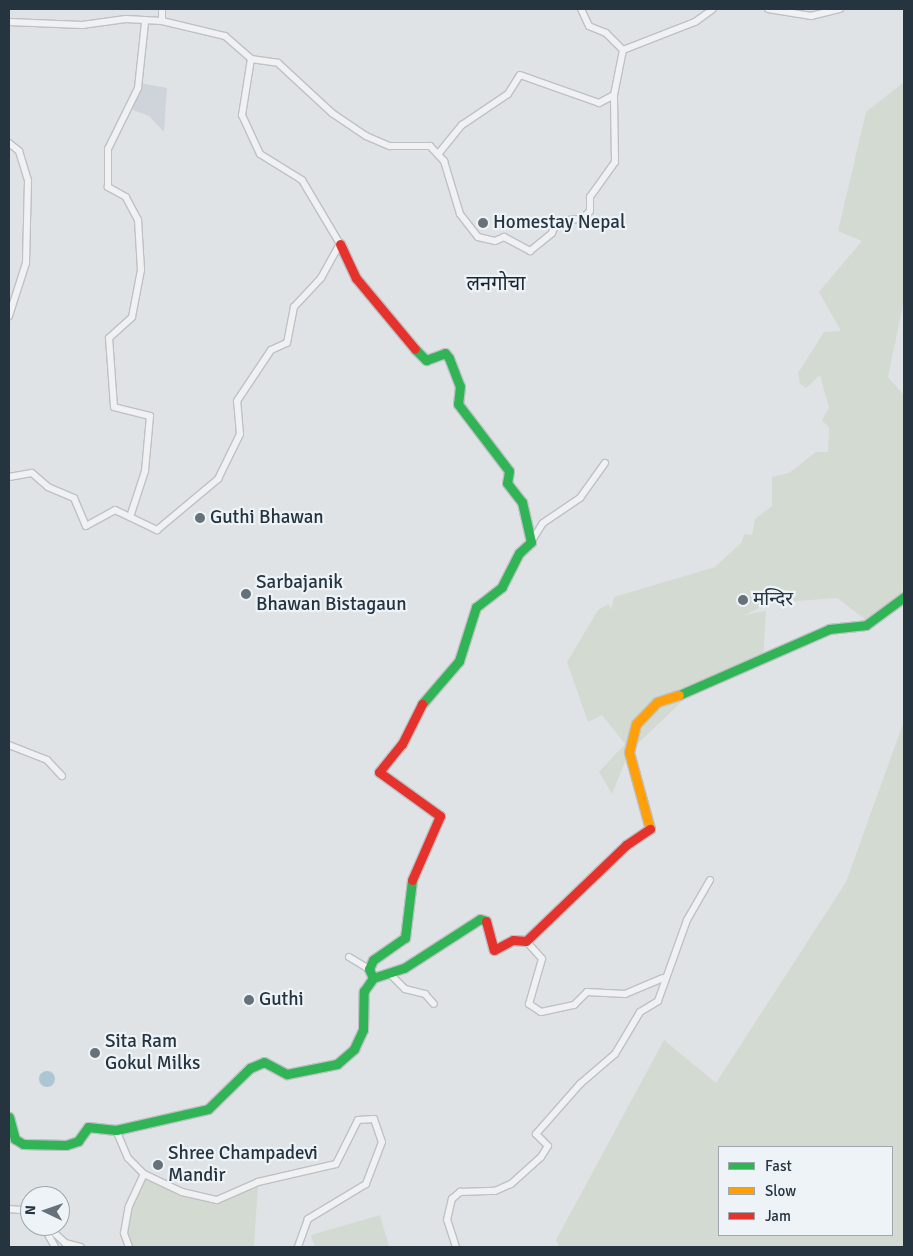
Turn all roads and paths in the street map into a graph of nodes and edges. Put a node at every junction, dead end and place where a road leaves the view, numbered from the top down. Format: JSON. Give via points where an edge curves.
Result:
{"nodes":[{"id":1,"x":162,"y":9,"type":"edge"},
{"id":2,"x":581,"y":9,"type":"edge"},
{"id":3,"x":713,"y":9,"type":"edge"},
{"id":4,"x":768,"y":9,"type":"edge"},
{"id":5,"x":840,"y":9,"type":"edge"},
{"id":6,"x":9,"y":22,"type":"edge"},
{"id":7,"x":145,"y":22,"type":"junction"},
{"id":8,"x":162,"y":22,"type":"junction"},
{"id":9,"x":623,"y":50,"type":"junction"},
{"id":10,"x":251,"y":59,"type":"junction"},
{"id":11,"x":614,"y":95,"type":"junction"},
{"id":12,"x":9,"y":144,"type":"edge"},
{"id":13,"x":439,"y":153,"type":"junction"},
{"id":14,"x":340,"y":244,"type":"junction"},
{"id":15,"x":9,"y":316,"type":"edge"},
{"id":16,"x":605,"y":463,"type":"dead end"},
{"id":17,"x":9,"y":477,"type":"edge"},
{"id":18,"x":130,"y":517,"type":"junction"},
{"id":19,"x":531,"y":542,"type":"junction"},
{"id":20,"x":904,"y":598,"type":"edge"},
{"id":21,"x":9,"y":745,"type":"edge"},
{"id":22,"x":62,"y":776,"type":"dead end"},
{"id":23,"x":710,"y":880,"type":"dead end"},
{"id":24,"x":526,"y":941,"type":"junction"},
{"id":25,"x":349,"y":957,"type":"dead end"},
{"id":26,"x":369,"y":968,"type":"junction"},
{"id":27,"x":390,"y":974,"type":"junction"},
{"id":28,"x":373,"y":978,"type":"junction"},
{"id":29,"x":663,"y":978,"type":"junction"},
{"id":30,"x":434,"y":1004,"type":"dead end"},
{"id":31,"x":9,"y":1118,"type":"edge"},
{"id":32,"x":116,"y":1130,"type":"junction"},
{"id":33,"x":144,"y":1174,"type":"junction"},
{"id":34,"x":48,"y":1236,"type":"edge"},
{"id":35,"x":58,"y":1236,"type":"edge"},
{"id":36,"x":55,"y":1247,"type":"edge"},
{"id":37,"x":81,"y":1247,"type":"edge"},
{"id":38,"x":129,"y":1247,"type":"edge"},
{"id":39,"x":298,"y":1247,"type":"edge"},
{"id":40,"x":456,"y":1247,"type":"edge"}],
"edges":[{"from":1,"to":8,"type":"street"},
{"from":2,"to":9,"type":"street","via":[[589,26],[606,33]]},
{"from":3,"to":9,"type":"street","via":[[695,22]]},
{"from":4,"to":5,"type":"street","via":[[811,16]]},
{"from":6,"to":7,"type":"street","via":[[74,26],[126,19]]},
{"from":7,"to":8,"type":"street"},
{"from":7,"to":18,"type":"street","via":[[138,88],[108,149],[108,187],[126,197],[138,220],[141,270],[132,317],[109,338],[114,406],[150,416],[145,471]]},
{"from":8,"to":10,"type":"street","via":[[225,36]]},
{"from":9,"to":11,"type":"street"},
{"from":10,"to":13,"type":"street","via":[[278,63],[332,113],[366,136],[390,146],[430,146]]},
{"from":10,"to":14,"type":"street","via":[[242,115],[260,154],[302,180]]},
{"from":11,"to":13,"type":"street","via":[[599,102],[520,75],[508,94],[462,125]]},
{"from":11,"to":13,"type":"street","via":[[614,162],[590,197],[590,211],[582,220],[558,221],[552,233],[530,251],[504,237],[495,241],[478,237],[460,214]]},
{"from":12,"to":15,"type":"street","via":[[19,151],[28,181],[26,263]]},
{"from":14,"to":18,"type":"street","via":[[327,260],[321,278],[294,307],[287,343],[271,350],[237,401],[240,434],[218,479],[157,530]]},
{"from":14,"to":19,"type":"street","via":[[356,278],[409,344],[426,360],[445,353],[449,358],[460,386],[458,404],[508,471],[507,483],[522,502]]},
{"from":16,"to":19,"type":"street","via":[[580,498],[543,523]]},
{"from":17,"to":18,"type":"street","via":[[32,473],[48,488],[74,498],[86,526],[115,510]]},
{"from":19,"to":26,"type":"street","via":[[519,553],[502,587],[476,607],[459,661],[416,712],[402,744],[380,772],[440,816],[413,874],[405,938],[373,960]]},
{"from":20,"to":24,"type":"street","via":[[866,625],[829,629],[702,687],[657,702],[636,724],[629,752],[651,832],[626,845]]},
{"from":21,"to":22,"type":"street","via":[[47,760]]},
{"from":23,"to":29,"type":"street","via":[[687,920]]},
{"from":24,"to":27,"type":"street","via":[[513,940],[494,950],[486,921],[480,919]]},
{"from":24,"to":29,"type":"street","via":[[542,959],[529,1004],[541,1012],[574,1005],[587,992],[625,994]]},
{"from":25,"to":26,"type":"street"},
{"from":26,"to":28,"type":"street"},
{"from":27,"to":28,"type":"street"},
{"from":27,"to":30,"type":"street","via":[[405,989],[425,994]]},
{"from":28,"to":32,"type":"street","via":[[364,991],[363,1030],[354,1049],[337,1064],[287,1074],[264,1062],[250,1068],[208,1109]]},
{"from":29,"to":40,"type":"street","via":[[658,1001],[640,1012],[615,1054],[580,1084],[536,1134],[548,1146],[535,1164],[511,1184],[496,1190],[460,1192],[452,1199],[447,1220]]},
{"from":31,"to":32,"type":"street","via":[[15,1139],[23,1144],[66,1145],[78,1141],[88,1128]]},
{"from":32,"to":33,"type":"street","via":[[128,1158]]},
{"from":33,"to":38,"type":"street","via":[[129,1206],[124,1233]]},
{"from":33,"to":39,"type":"street","via":[[182,1192],[217,1200],[258,1182],[336,1164],[358,1120],[374,1120],[382,1142],[366,1184],[308,1219]]},
{"from":34,"to":36,"type":"street"},
{"from":35,"to":37,"type":"street","via":[[66,1243]]}]}
